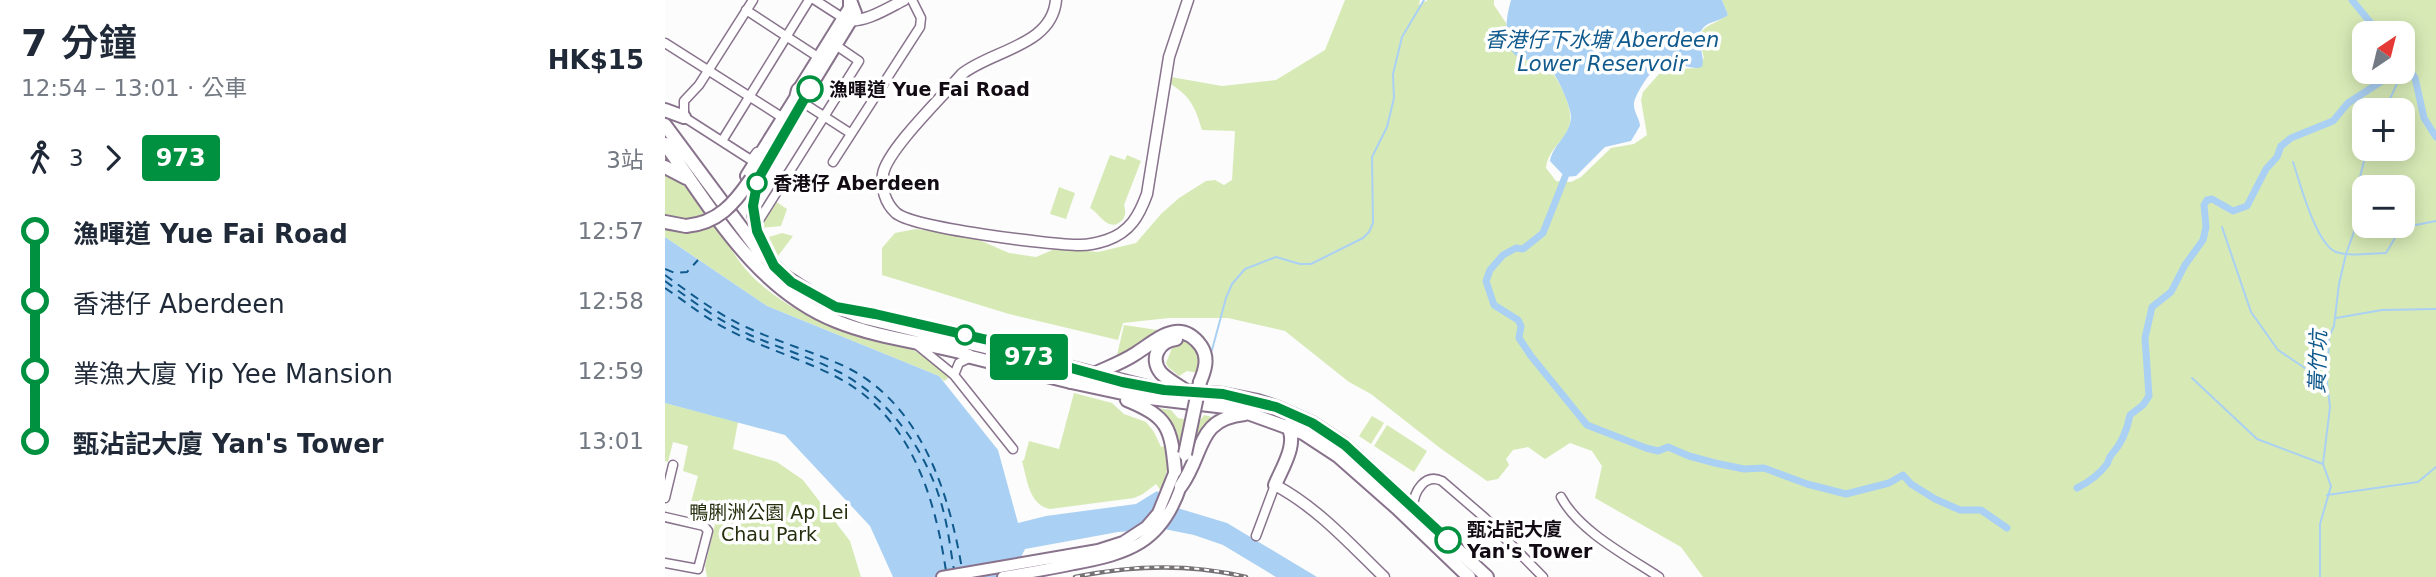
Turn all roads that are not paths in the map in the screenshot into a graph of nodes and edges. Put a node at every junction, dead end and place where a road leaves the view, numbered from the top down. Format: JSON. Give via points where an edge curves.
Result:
{"nodes":[{"id":1,"x":753,"y":0,"type":"edge"},
{"id":2,"x":812,"y":0,"type":"edge"},
{"id":3,"x":904,"y":0,"type":"edge"},
{"id":4,"x":912,"y":0,"type":"edge"},
{"id":5,"x":1056,"y":0,"type":"edge"},
{"id":6,"x":1188,"y":0,"type":"edge"},
{"id":7,"x":851,"y":2,"type":"edge"},
{"id":8,"x":746,"y":10,"type":"junction"},
{"id":9,"x":869,"y":16,"type":"junction"},
{"id":10,"x":848,"y":20,"type":"junction"},
{"id":11,"x":787,"y":36,"type":"junction"},
{"id":12,"x":665,"y":43,"type":"edge"},
{"id":13,"x":837,"y":46,"type":"junction"},
{"id":14,"x":818,"y":57,"type":"junction"},
{"id":15,"x":708,"y":71,"type":"junction"},
{"id":16,"x":750,"y":97,"type":"junction"},
{"id":17,"x":799,"y":100,"type":"junction"},
{"id":18,"x":665,"y":110,"type":"edge"},
{"id":19,"x":779,"y":116,"type":"junction"},
{"id":20,"x":684,"y":117,"type":"junction"},
{"id":21,"x":824,"y":117,"type":"junction"},
{"id":22,"x":665,"y":125,"type":"edge"},
{"id":23,"x":850,"y":133,"type":"junction"},
{"id":24,"x":722,"y":141,"type":"junction"},
{"id":25,"x":665,"y":144,"type":"edge"},
{"id":26,"x":833,"y":162,"type":"dead end"},
{"id":27,"x":665,"y":167,"type":"edge"},
{"id":28,"x":749,"y":177,"type":"junction"},
{"id":29,"x":691,"y":182,"type":"junction"},
{"id":30,"x":665,"y":220,"type":"edge"},
{"id":31,"x":756,"y":225,"type":"junction"},
{"id":32,"x":774,"y":266,"type":"junction"},
{"id":33,"x":1162,"y":339,"type":"junction"},
{"id":34,"x":914,"y":342,"type":"junction"},
{"id":35,"x":971,"y":357,"type":"junction"},
{"id":36,"x":1096,"y":373,"type":"junction"},
{"id":37,"x":954,"y":374,"type":"junction"},
{"id":38,"x":1111,"y":391,"type":"junction"},
{"id":39,"x":1188,"y":396,"type":"junction"},
{"id":40,"x":1249,"y":414,"type":"junction"},
{"id":41,"x":1287,"y":426,"type":"junction"},
{"id":42,"x":1319,"y":441,"type":"junction"},
{"id":43,"x":1291,"y":445,"type":"junction"},
{"id":44,"x":1013,"y":449,"type":"dead end"},
{"id":45,"x":673,"y":465,"type":"dead end"},
{"id":46,"x":1178,"y":469,"type":"junction"},
{"id":47,"x":1181,"y":485,"type":"junction"},
{"id":48,"x":1275,"y":485,"type":"junction"},
{"id":49,"x":1561,"y":497,"type":"dead end"},
{"id":50,"x":665,"y":498,"type":"edge"},
{"id":51,"x":1413,"y":507,"type":"junction"},
{"id":52,"x":665,"y":517,"type":"edge"},
{"id":53,"x":1256,"y":536,"type":"dead end"},
{"id":54,"x":665,"y":563,"type":"edge"},
{"id":55,"x":942,"y":577,"type":"edge"},
{"id":56,"x":1003,"y":577,"type":"edge"},
{"id":57,"x":1384,"y":577,"type":"edge"},
{"id":58,"x":1469,"y":577,"type":"edge"},
{"id":59,"x":1487,"y":577,"type":"edge"},
{"id":60,"x":1543,"y":577,"type":"edge"},
{"id":61,"x":1659,"y":577,"type":"edge"}],
"edges":[{"from":1,"to":8,"type":"street"},
{"from":2,"to":10,"type":"street"},
{"from":2,"to":11,"type":"street"},
{"from":3,"to":9,"type":"street"},
{"from":4,"to":23,"type":"street","via":[[922,23]]},
{"from":5,"to":6,"type":"street","via":[[1043,29],[972,65],[891,154],[883,173],[883,189],[899,215],[929,225],[1078,245],[1125,230],[1140,213],[1147,194],[1169,57]]},
{"from":7,"to":9,"type":"main road"},
{"from":7,"to":10,"type":"main road","via":[[856,13]]},
{"from":8,"to":11,"type":"street"},
{"from":8,"to":15,"type":"street"},
{"from":9,"to":10,"type":"street"},
{"from":10,"to":13,"type":"main road"},
{"from":10,"to":14,"type":"main road"},
{"from":11,"to":14,"type":"street"},
{"from":11,"to":16,"type":"street"},
{"from":12,"to":15,"type":"street"},
{"from":13,"to":17,"type":"main road"},
{"from":13,"to":21,"type":"street","via":[[859,61]]},
{"from":14,"to":17,"type":"main road"},
{"from":15,"to":16,"type":"street"},
{"from":15,"to":20,"type":"street","via":[[684,102]]},
{"from":16,"to":19,"type":"street"},
{"from":16,"to":24,"type":"street"},
{"from":17,"to":19,"type":"street"},
{"from":17,"to":21,"type":"street"},
{"from":17,"to":28,"type":"main road"},
{"from":17,"to":28,"type":"main road"},
{"from":17,"to":31,"type":"main road","via":[[758,179],[753,206]]},
{"from":18,"to":20,"type":"main road"},
{"from":19,"to":24,"type":"street","via":[[751,160]]},
{"from":20,"to":24,"type":"street"},
{"from":21,"to":23,"type":"street"},
{"from":21,"to":31,"type":"street"},
{"from":22,"to":32,"type":"main road"},
{"from":23,"to":26,"type":"street"},
{"from":25,"to":29,"type":"main road"},
{"from":27,"to":29,"type":"main road"},
{"from":28,"to":30,"type":"main road","bridge":true,"via":[[726,211],[705,223]]},
{"from":29,"to":34,"type":"main road","via":[[753,264],[785,293],[839,323]]},
{"from":31,"to":32,"type":"main road"},
{"from":32,"to":36,"type":"main road","via":[[804,291],[876,321]]},
{"from":33,"to":36,"type":"main road"},
{"from":33,"to":39,"type":"main road","via":[[1158,368]]},
{"from":33,"to":46,"type":"main road","bridge":true,"via":[[1192,347],[1199,359],[1199,382]]},
{"from":34,"to":35,"type":"main road"},
{"from":34,"to":37,"type":"street"},
{"from":35,"to":37,"type":"street","via":[[958,363]]},
{"from":35,"to":38,"type":"main road"},
{"from":36,"to":39,"type":"main road"},
{"from":37,"to":44,"type":"street"},
{"from":38,"to":39,"type":"main road"},
{"from":38,"to":46,"type":"main road","via":[[1160,418]]},
{"from":39,"to":40,"type":"main road"},
{"from":39,"to":51,"type":"main road","via":[[1223,394],[1258,401],[1312,423],[1345,445]]},
{"from":40,"to":41,"type":"main road"},
{"from":40,"to":47,"type":"main road","via":[[1225,417],[1209,430]]},
{"from":41,"to":42,"type":"main road"},
{"from":41,"to":43,"type":"main road"},
{"from":42,"to":43,"type":"main road"},
{"from":42,"to":58,"type":"main road"},
{"from":43,"to":48,"type":"main road"},
{"from":45,"to":50,"type":"street"},
{"from":46,"to":47,"type":"main road"},
{"from":46,"to":55,"type":"main road","via":[[1158,513],[1123,542]]},
{"from":47,"to":56,"type":"main road","via":[[1160,528],[1130,550]]},
{"from":48,"to":53,"type":"street"},
{"from":48,"to":57,"type":"street","via":[[1321,516]]},
{"from":49,"to":61,"type":"street","via":[[1585,526]]},
{"from":51,"to":59,"type":"main road"},
{"from":51,"to":60,"type":"street","via":[[1415,494],[1427,480],[1442,481]]},
{"from":52,"to":54,"type":"street","via":[[708,528],[698,569]]}]}
